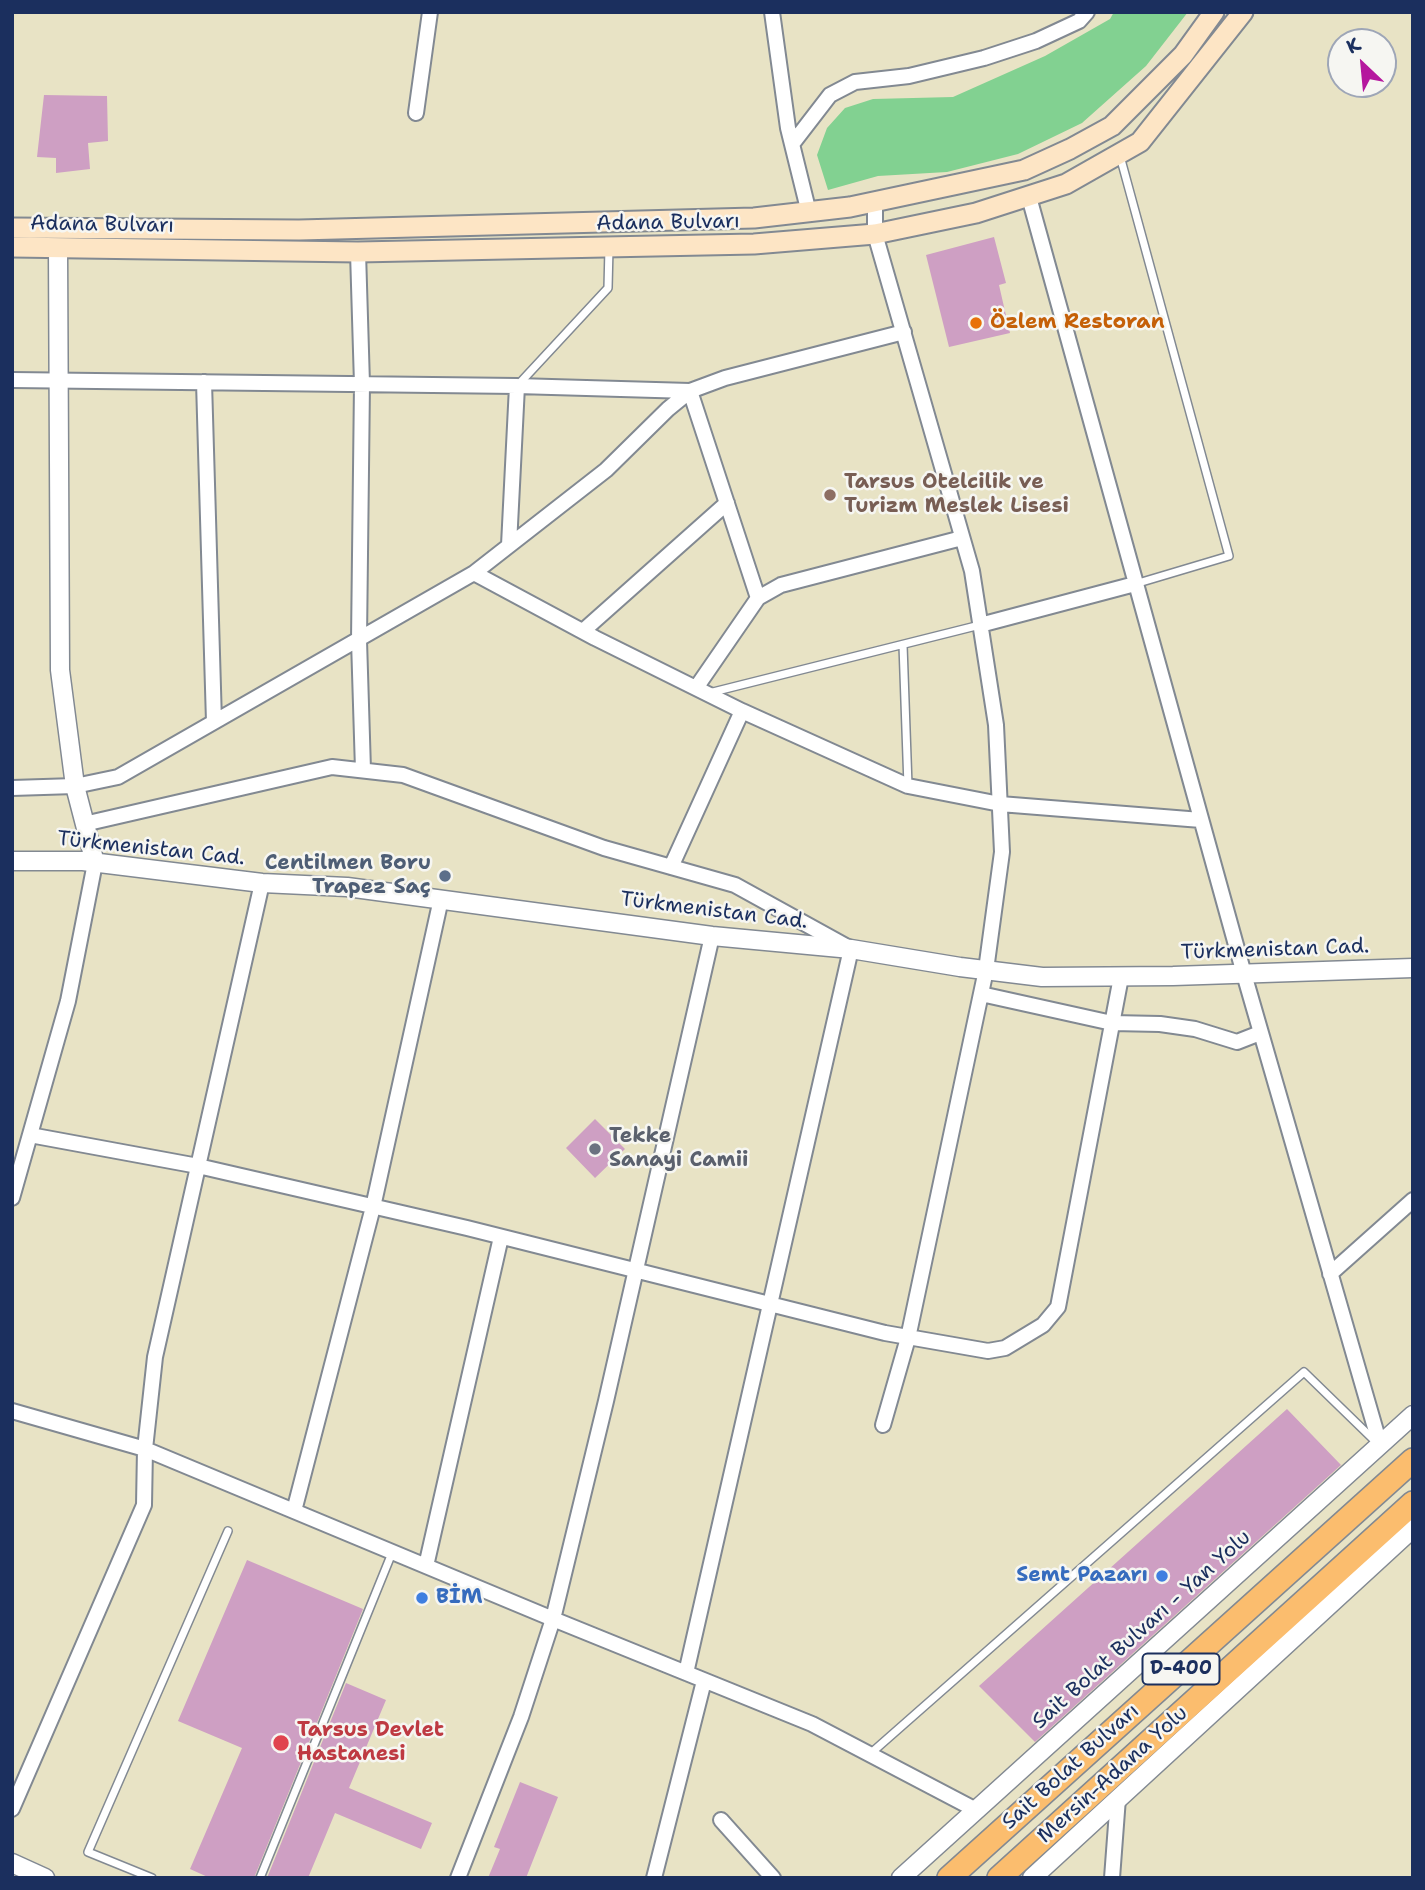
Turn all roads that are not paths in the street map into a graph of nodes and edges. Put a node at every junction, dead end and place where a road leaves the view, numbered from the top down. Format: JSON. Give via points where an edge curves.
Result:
{"nodes":[{"id":1,"x":430,"y":12,"type":"edge"},
{"id":2,"x":772,"y":12,"type":"edge"},
{"id":3,"x":1087,"y":12,"type":"edge"},
{"id":4,"x":1214,"y":12,"type":"edge"},
{"id":5,"x":1242,"y":12,"type":"edge"},
{"id":6,"x":416,"y":113,"type":"dead end"},
{"id":7,"x":793,"y":142,"type":"junction"},
{"id":8,"x":1119,"y":155,"type":"junction"},
{"id":9,"x":1029,"y":197,"type":"junction"},
{"id":10,"x":875,"y":202,"type":"junction"},
{"id":11,"x":809,"y":213,"type":"junction"},
{"id":12,"x":12,"y":228,"type":"edge"},
{"id":13,"x":875,"y":234,"type":"junction"},
{"id":14,"x":12,"y":247,"type":"edge"},
{"id":15,"x":609,"y":247,"type":"junction"},
{"id":16,"x":58,"y":248,"type":"junction"},
{"id":17,"x":358,"y":252,"type":"junction"},
{"id":18,"x":904,"y":332,"type":"junction"},
{"id":19,"x":12,"y":380,"type":"edge"},
{"id":20,"x":59,"y":380,"type":"junction"},
{"id":21,"x":204,"y":382,"type":"junction"},
{"id":22,"x":362,"y":384,"type":"junction"},
{"id":23,"x":517,"y":386,"type":"junction"},
{"id":24,"x":691,"y":391,"type":"junction"},
{"id":25,"x":727,"y":503,"type":"junction"},
{"id":26,"x":962,"y":538,"type":"junction"},
{"id":27,"x":509,"y":545,"type":"junction"},
{"id":28,"x":474,"y":573,"type":"junction"},
{"id":29,"x":1135,"y":584,"type":"junction"},
{"id":30,"x":758,"y":598,"type":"junction"},
{"id":31,"x":980,"y":625,"type":"junction"},
{"id":32,"x":583,"y":631,"type":"junction"},
{"id":33,"x":359,"y":640,"type":"junction"},
{"id":34,"x":903,"y":645,"type":"junction"},
{"id":35,"x":701,"y":691,"type":"junction"},
{"id":36,"x":742,"y":711,"type":"junction"},
{"id":37,"x":214,"y":722,"type":"junction"},
{"id":38,"x":363,"y":771,"type":"junction"},
{"id":39,"x":75,"y":786,"type":"junction"},
{"id":40,"x":908,"y":786,"type":"junction"},
{"id":41,"x":12,"y":788,"type":"edge"},
{"id":42,"x":1000,"y":804,"type":"junction"},
{"id":43,"x":1200,"y":820,"type":"junction"},
{"id":44,"x":84,"y":824,"type":"junction"},
{"id":45,"x":12,"y":861,"type":"edge"},
{"id":46,"x":94,"y":863,"type":"junction"},
{"id":47,"x":671,"y":867,"type":"junction"},
{"id":48,"x":262,"y":883,"type":"junction"},
{"id":49,"x":440,"y":899,"type":"junction"},
{"id":50,"x":712,"y":936,"type":"junction"},
{"id":51,"x":850,"y":949,"type":"junction"},
{"id":52,"x":1413,"y":968,"type":"edge"},
{"id":53,"x":986,"y":970,"type":"junction"},
{"id":54,"x":1244,"y":974,"type":"junction"},
{"id":55,"x":1121,"y":976,"type":"junction"},
{"id":56,"x":981,"y":993,"type":"junction"},
{"id":57,"x":1112,"y":1023,"type":"junction"},
{"id":58,"x":1260,"y":1033,"type":"junction"},
{"id":59,"x":30,"y":1135,"type":"junction"},
{"id":60,"x":198,"y":1166,"type":"junction"},
{"id":61,"x":12,"y":1198,"type":"edge"},
{"id":62,"x":1413,"y":1199,"type":"edge"},
{"id":63,"x":373,"y":1206,"type":"junction"},
{"id":64,"x":500,"y":1237,"type":"junction"},
{"id":65,"x":636,"y":1270,"type":"junction"},
{"id":66,"x":1330,"y":1274,"type":"junction"},
{"id":67,"x":771,"y":1304,"type":"junction"},
{"id":68,"x":908,"y":1338,"type":"junction"},
{"id":69,"x":12,"y":1411,"type":"edge"},
{"id":70,"x":1413,"y":1415,"type":"edge"},
{"id":71,"x":883,"y":1425,"type":"dead end"},
{"id":72,"x":1380,"y":1445,"type":"junction"},
{"id":73,"x":145,"y":1449,"type":"junction"},
{"id":74,"x":1413,"y":1460,"type":"edge"},
{"id":75,"x":1413,"y":1503,"type":"edge"},
{"id":76,"x":294,"y":1511,"type":"junction"},
{"id":77,"x":1413,"y":1528,"type":"edge"},
{"id":78,"x":228,"y":1531,"type":"dead end"},
{"id":79,"x":392,"y":1552,"type":"junction"},
{"id":80,"x":426,"y":1566,"type":"junction"},
{"id":81,"x":553,"y":1619,"type":"junction"},
{"id":82,"x":686,"y":1673,"type":"junction"},
{"id":83,"x":704,"y":1681,"type":"junction"},
{"id":84,"x":869,"y":1754,"type":"junction"},
{"id":85,"x":1118,"y":1798,"type":"junction"},
{"id":86,"x":12,"y":1809,"type":"edge"},
{"id":87,"x":976,"y":1810,"type":"junction"},
{"id":88,"x":721,"y":1820,"type":"dead end"},
{"id":89,"x":12,"y":1863,"type":"edge"},
{"id":90,"x":45,"y":1878,"type":"edge"},
{"id":91,"x":152,"y":1878,"type":"edge"},
{"id":92,"x":260,"y":1878,"type":"edge"},
{"id":93,"x":458,"y":1878,"type":"edge"},
{"id":94,"x":654,"y":1878,"type":"edge"},
{"id":95,"x":773,"y":1878,"type":"edge"},
{"id":96,"x":901,"y":1878,"type":"edge"},
{"id":97,"x":949,"y":1878,"type":"edge"},
{"id":98,"x":999,"y":1878,"type":"edge"},
{"id":99,"x":1032,"y":1878,"type":"edge"},
{"id":100,"x":1112,"y":1878,"type":"edge"}],
"edges":[{"from":1,"to":6,"type":"street"},
{"from":2,"to":7,"type":"street"},
{"from":3,"to":7,"type":"street","via":[[1079,21],[1036,41],[984,58],[909,76],[855,82],[830,95]]},
{"from":4,"to":10,"type":"main road","name":"Adana Bulvarı","via":[[1183,55],[1102,132],[1024,170]]},
{"from":5,"to":8,"type":"main road","name":"Adana Bulvarı","via":[[1140,142]]},
{"from":7,"to":11,"type":"street"},
{"from":8,"to":9,"type":"main road","name":"Adana Bulvarı","via":[[1066,184]]},
{"from":8,"to":29,"type":"lane","via":[[1229,556]]},
{"from":9,"to":13,"type":"main road","name":"Adana Bulvarı"},
{"from":9,"to":29,"type":"street"},
{"from":10,"to":11,"type":"main road","name":"Adana Bulvarı"},
{"from":10,"to":13,"type":"street"},
{"from":11,"to":12,"type":"main road","name":"Adana Bulvarı","via":[[299,230]]},
{"from":13,"to":15,"type":"main road","name":"Adana Bulvarı","via":[[754,244]]},
{"from":13,"to":18,"type":"street"},
{"from":14,"to":16,"type":"main road","name":"Adana Bulvarı"},
{"from":15,"to":17,"type":"main road","name":"Adana Bulvarı"},
{"from":15,"to":23,"type":"lane","via":[[608,288]]},
{"from":16,"to":17,"type":"main road","name":"Adana Bulvarı"},
{"from":16,"to":20,"type":"street"},
{"from":17,"to":22,"type":"street"},
{"from":18,"to":24,"type":"street"},
{"from":18,"to":26,"type":"street"},
{"from":19,"to":20,"type":"street"},
{"from":20,"to":21,"type":"street"},
{"from":20,"to":39,"type":"street","via":[[60,670]]},
{"from":21,"to":22,"type":"street"},
{"from":21,"to":37,"type":"street"},
{"from":22,"to":23,"type":"street"},
{"from":22,"to":33,"type":"street"},
{"from":23,"to":24,"type":"street"},
{"from":23,"to":27,"type":"street"},
{"from":24,"to":25,"type":"street"},
{"from":24,"to":27,"type":"street","via":[[606,470]]},
{"from":25,"to":30,"type":"street"},
{"from":25,"to":32,"type":"street"},
{"from":26,"to":30,"type":"street","via":[[781,585]]},
{"from":26,"to":31,"type":"street"},
{"from":27,"to":28,"type":"street"},
{"from":28,"to":32,"type":"street"},
{"from":28,"to":33,"type":"street"},
{"from":29,"to":31,"type":"street"},
{"from":29,"to":43,"type":"street"},
{"from":30,"to":35,"type":"street"},
{"from":31,"to":34,"type":"lane"},
{"from":31,"to":42,"type":"street","via":[[996,725]]},
{"from":32,"to":35,"type":"street"},
{"from":33,"to":37,"type":"street"},
{"from":33,"to":38,"type":"street"},
{"from":34,"to":35,"type":"lane"},
{"from":34,"to":40,"type":"lane"},
{"from":35,"to":36,"type":"street"},
{"from":36,"to":40,"type":"street"},
{"from":36,"to":47,"type":"street"},
{"from":37,"to":39,"type":"street","via":[[118,777]]},
{"from":38,"to":44,"type":"street","via":[[332,767]]},
{"from":38,"to":47,"type":"street","via":[[403,775],[604,848]]},
{"from":39,"to":41,"type":"street"},
{"from":39,"to":44,"type":"street"},
{"from":40,"to":42,"type":"street"},
{"from":42,"to":43,"type":"street"},
{"from":42,"to":53,"type":"street","via":[[1002,852]]},
{"from":43,"to":54,"type":"street"},
{"from":44,"to":46,"type":"street"},
{"from":45,"to":46,"type":"street","name":"Türkmenistan Cad."},
{"from":46,"to":48,"type":"street","name":"Türkmenistan Cad."},
{"from":46,"to":59,"type":"street","via":[[68,1001]]},
{"from":47,"to":51,"type":"street","via":[[735,885]]},
{"from":48,"to":49,"type":"street","name":"Türkmenistan Cad.","via":[[348,887]]},
{"from":48,"to":60,"type":"street"},
{"from":49,"to":50,"type":"street","name":"Türkmenistan Cad."},
{"from":49,"to":63,"type":"street"},
{"from":50,"to":51,"type":"street","name":"Türkmenistan Cad."},
{"from":50,"to":65,"type":"street"},
{"from":51,"to":53,"type":"street","name":"Türkmenistan Cad."},
{"from":51,"to":67,"type":"street"},
{"from":52,"to":54,"type":"street","name":"Türkmenistan Cad."},
{"from":53,"to":55,"type":"street","name":"Türkmenistan Cad.","via":[[1042,977]]},
{"from":53,"to":56,"type":"street"},
{"from":54,"to":55,"type":"street","name":"Türkmenistan Cad."},
{"from":54,"to":58,"type":"street"},
{"from":55,"to":57,"type":"street"},
{"from":56,"to":57,"type":"street"},
{"from":56,"to":68,"type":"street"},
{"from":57,"to":58,"type":"street","via":[[1195,1029],[1237,1042]]},
{"from":57,"to":68,"type":"street","via":[[1058,1307],[1043,1325],[1004,1348],[988,1351]]},
{"from":58,"to":66,"type":"street"},
{"from":59,"to":60,"type":"street"},
{"from":59,"to":61,"type":"street"},
{"from":60,"to":63,"type":"street"},
{"from":60,"to":73,"type":"street","via":[[155,1357]]},
{"from":62,"to":66,"type":"street"},
{"from":63,"to":64,"type":"street"},
{"from":63,"to":76,"type":"street"},
{"from":64,"to":65,"type":"street"},
{"from":64,"to":80,"type":"street"},
{"from":65,"to":67,"type":"street"},
{"from":65,"to":81,"type":"street"},
{"from":66,"to":72,"type":"street"},
{"from":67,"to":68,"type":"street"},
{"from":67,"to":82,"type":"street"},
{"from":68,"to":71,"type":"street"},
{"from":69,"to":73,"type":"street"},
{"from":70,"to":72,"type":"street","name":"Sait Bolat Bulvarı - Yan Yolu"},
{"from":72,"to":84,"type":"lane","via":[[1304,1371]]},
{"from":72,"to":87,"type":"street","name":"Sait Bolat Bulvarı - Yan Yolu"},
{"from":73,"to":76,"type":"street"},
{"from":73,"to":86,"type":"street","via":[[144,1505]]},
{"from":74,"to":97,"type":"highway","name":"Sait Bolat Bulvarı","number":"D-400"},
{"from":75,"to":98,"type":"highway","name":"Mersin-Adana Yolu","number":"D-400"},
{"from":76,"to":79,"type":"street"},
{"from":77,"to":85,"type":"street"},
{"from":78,"to":91,"type":"lane","via":[[88,1852]]},
{"from":79,"to":80,"type":"street"},
{"from":79,"to":92,"type":"lane"},
{"from":80,"to":81,"type":"street"},
{"from":81,"to":82,"type":"street"},
{"from":81,"to":93,"type":"street","via":[[522,1717]]},
{"from":82,"to":83,"type":"street"},
{"from":83,"to":84,"type":"street","via":[[812,1724]]},
{"from":83,"to":94,"type":"street"},
{"from":84,"to":87,"type":"street"},
{"from":85,"to":99,"type":"street"},
{"from":85,"to":100,"type":"street"},
{"from":87,"to":96,"type":"street","name":"Sait Bolat Bulvarı - Yan Yolu"},
{"from":88,"to":95,"type":"street"},
{"from":89,"to":90,"type":"street"}]}
